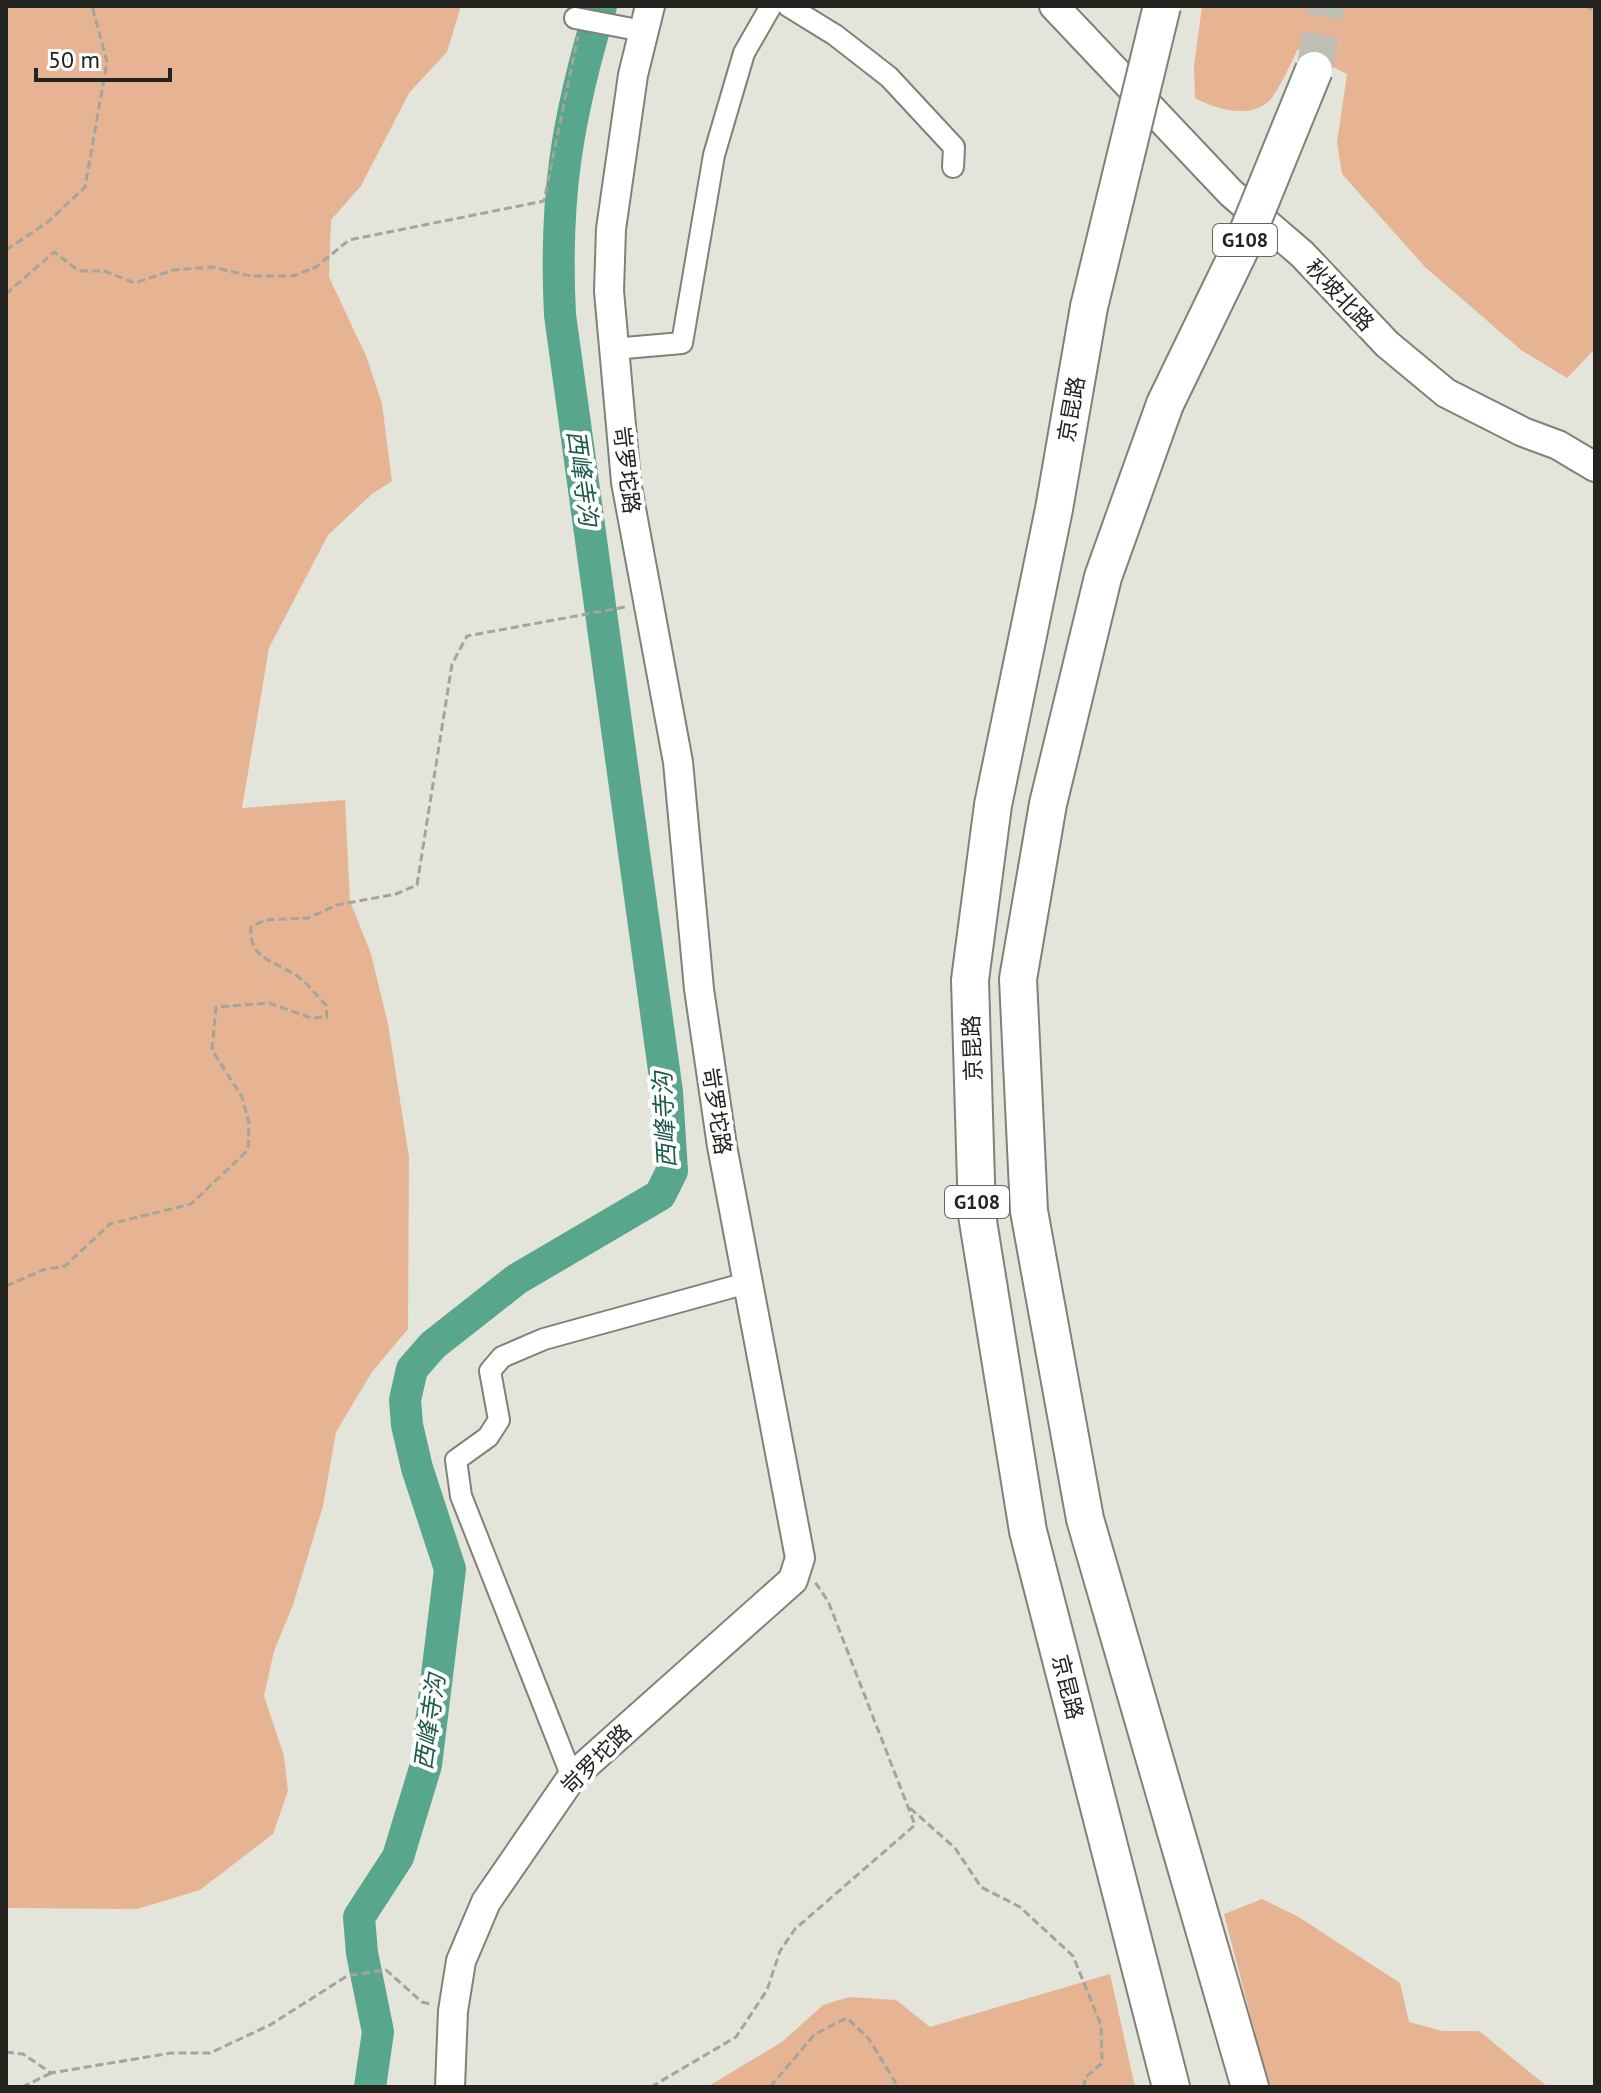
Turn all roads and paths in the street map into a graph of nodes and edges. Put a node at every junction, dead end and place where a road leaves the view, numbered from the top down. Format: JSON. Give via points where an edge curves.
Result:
{"nodes":[{"id":1,"x":92,"y":6,"type":"edge"},
{"id":2,"x":771,"y":6,"type":"edge"},
{"id":3,"x":788,"y":6,"type":"edge"},
{"id":4,"x":1054,"y":6,"type":"edge"},
{"id":5,"x":1162,"y":6,"type":"edge"},
{"id":6,"x":1585,"y":6,"type":"edge"},
{"id":7,"x":1595,"y":10,"type":"edge"},
{"id":8,"x":580,"y":18,"type":"joint"},
{"id":9,"x":647,"y":18,"type":"edge"},
{"id":10,"x":1314,"y":70,"type":"tunnel mouth"},
{"id":11,"x":953,"y":167,"type":"dead end"},
{"id":12,"x":6,"y":250,"type":"edge"},
{"id":13,"x":6,"y":294,"type":"edge"},
{"id":14,"x":613,"y":349,"type":"junction"},
{"id":15,"x":1595,"y":467,"type":"edge"},
{"id":16,"x":631,"y":607,"type":"dead end"},
{"id":17,"x":747,"y":1283,"type":"junction"},
{"id":18,"x":6,"y":1286,"type":"edge"},
{"id":19,"x":800,"y":1558,"type":"junction"},
{"id":20,"x":572,"y":1777,"type":"junction"},
{"id":21,"x":907,"y":1806,"type":"junction"},
{"id":22,"x":453,"y":2011,"type":"junction"},
{"id":23,"x":6,"y":2052,"type":"edge"},
{"id":24,"x":51,"y":2073,"type":"junction"},
{"id":25,"x":22,"y":2087,"type":"edge"},
{"id":26,"x":450,"y":2087,"type":"edge"},
{"id":27,"x":651,"y":2087,"type":"edge"},
{"id":28,"x":770,"y":2087,"type":"edge"},
{"id":29,"x":898,"y":2087,"type":"edge"},
{"id":30,"x":1083,"y":2087,"type":"edge"},
{"id":31,"x":1171,"y":2087,"type":"edge"},
{"id":32,"x":1250,"y":2087,"type":"edge"}],
"edges":[{"from":1,"to":12,"type":"path","via":[[107,62],[85,187],[48,222]]},
{"from":2,"to":14,"type":"street","via":[[744,53],[714,155],[682,343]]},
{"from":3,"to":11,"type":"street","via":[[889,77],[954,147]]},
{"from":4,"to":15,"type":"street","name":"秋坡北路","via":[[1231,193],[1302,254],[1398,353],[1446,393]]},
{"from":5,"to":31,"type":"highway","name":"京昆路","number":"G108","bridge":true,"via":[[1089,307],[993,805],[970,980],[977,1215],[1028,1531]]},
{"from":6,"to":7,"type":"path"},
{"from":8,"to":9,"type":"street","via":[[610,23]]},
{"from":8,"to":13,"type":"path","via":[[544,201],[349,240],[316,267],[293,276],[251,276],[212,267],[173,270],[135,283],[104,271],[79,271],[54,252]]},
{"from":9,"to":14,"type":"street","name":"岢罗坨路","via":[[633,75],[611,229]]},
{"from":10,"to":32,"type":"highway","number":"G108","bridge":true,"via":[[1245,239],[1165,404],[1103,577],[1048,804],[1018,979],[1029,1211],[1085,1519]]},
{"from":14,"to":17,"type":"street","name":"岢罗坨路","via":[[626,482],[678,762],[699,989]]},
{"from":16,"to":18,"type":"path","via":[[467,636],[452,664],[417,885],[337,905],[308,918],[265,920],[251,927],[250,940],[258,956],[297,975],[326,1005],[327,1017],[311,1018],[269,1003],[216,1007],[212,1050],[242,1097],[249,1123],[248,1150],[191,1204],[110,1224],[65,1266]]},
{"from":17,"to":19,"type":"street","name":"岢罗坨路"},
{"from":17,"to":20,"type":"street","via":[[544,1339],[502,1357],[490,1371],[499,1420],[488,1437],[456,1460],[461,1496]]},
{"from":19,"to":20,"type":"street","name":"岢罗坨路","via":[[793,1580]]},
{"from":19,"to":21,"type":"path","via":[[828,1601]]},
{"from":20,"to":22,"type":"street","name":"岢罗坨路","via":[[486,1902],[461,1961]]},
{"from":21,"to":27,"type":"path","via":[[915,1825],[795,1929],[780,1951],[767,1990],[736,2037]]},
{"from":21,"to":30,"type":"path","via":[[955,1848],[981,1887],[1020,1907],[1073,1956],[1101,2025],[1102,2063]]},
{"from":22,"to":24,"type":"path","via":[[422,2002],[386,1970],[347,1976],[270,2025],[210,2053],[171,2053]]},
{"from":22,"to":26,"type":"street","name":"岢罗坨路"},
{"from":23,"to":24,"type":"path","via":[[23,2054]]},
{"from":24,"to":25,"type":"path"},
{"from":28,"to":29,"type":"path","via":[[815,2034],[847,2018],[869,2039]]}]}
